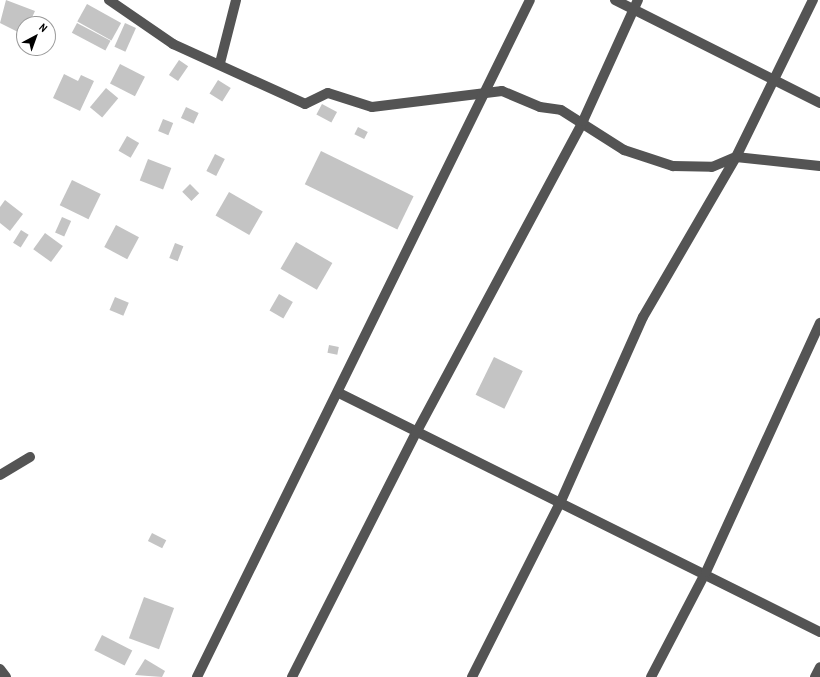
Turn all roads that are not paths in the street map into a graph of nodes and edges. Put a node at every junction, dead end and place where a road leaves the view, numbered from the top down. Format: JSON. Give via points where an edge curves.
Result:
{"nodes":[{"id":1,"x":108,"y":0,"type":"edge"},
{"id":2,"x":236,"y":0,"type":"edge"},
{"id":3,"x":530,"y":0,"type":"edge"},
{"id":4,"x":615,"y":0,"type":"edge"},
{"id":5,"x":813,"y":0,"type":"edge"},
{"id":6,"x":635,"y":4,"type":"edge"},
{"id":7,"x":220,"y":63,"type":"junction"},
{"id":8,"x":774,"y":79,"type":"junction"},
{"id":9,"x":484,"y":94,"type":"junction"},
{"id":10,"x":820,"y":103,"type":"edge"},
{"id":11,"x":583,"y":121,"type":"junction"},
{"id":12,"x":736,"y":157,"type":"junction"},
{"id":13,"x":820,"y":166,"type":"edge"},
{"id":14,"x":820,"y":323,"type":"edge"},
{"id":15,"x":339,"y":393,"type":"junction"},
{"id":16,"x":416,"y":433,"type":"junction"},
{"id":17,"x":30,"y":457,"type":"dead end"},
{"id":18,"x":0,"y":475,"type":"edge"},
{"id":19,"x":561,"y":501,"type":"junction"},
{"id":20,"x":706,"y":572,"type":"junction"},
{"id":21,"x":820,"y":632,"type":"edge"},
{"id":22,"x":820,"y":667,"type":"edge"},
{"id":23,"x":0,"y":669,"type":"edge"},
{"id":24,"x":6,"y":677,"type":"edge"},
{"id":25,"x":197,"y":677,"type":"edge"},
{"id":26,"x":292,"y":677,"type":"edge"},
{"id":27,"x":472,"y":677,"type":"edge"},
{"id":28,"x":651,"y":677,"type":"edge"},
{"id":29,"x":815,"y":677,"type":"edge"}],
"edges":[{"from":1,"to":7,"type":"street","via":[[173,44]]},
{"from":2,"to":7,"type":"street"},
{"from":3,"to":9,"type":"street"},
{"from":4,"to":6,"type":"street"},
{"from":5,"to":8,"type":"street"},
{"from":6,"to":8,"type":"street"},
{"from":6,"to":11,"type":"street"},
{"from":7,"to":9,"type":"street","via":[[244,78],[305,104],[328,93],[372,107]]},
{"from":8,"to":10,"type":"street"},
{"from":8,"to":12,"type":"street"},
{"from":9,"to":11,"type":"street","via":[[502,91]]},
{"from":9,"to":15,"type":"street"},
{"from":11,"to":12,"type":"street","via":[[624,150],[673,166],[712,167]]},
{"from":11,"to":16,"type":"street"},
{"from":12,"to":13,"type":"street"},
{"from":12,"to":19,"type":"street","via":[[643,317]]},
{"from":14,"to":20,"type":"street"},
{"from":15,"to":16,"type":"street"},
{"from":15,"to":25,"type":"street"},
{"from":16,"to":19,"type":"street"},
{"from":16,"to":26,"type":"street"},
{"from":17,"to":18,"type":"street"},
{"from":19,"to":20,"type":"street"},
{"from":19,"to":27,"type":"street"},
{"from":20,"to":21,"type":"street"},
{"from":20,"to":28,"type":"street"},
{"from":22,"to":29,"type":"street"},
{"from":23,"to":24,"type":"street"}]}
